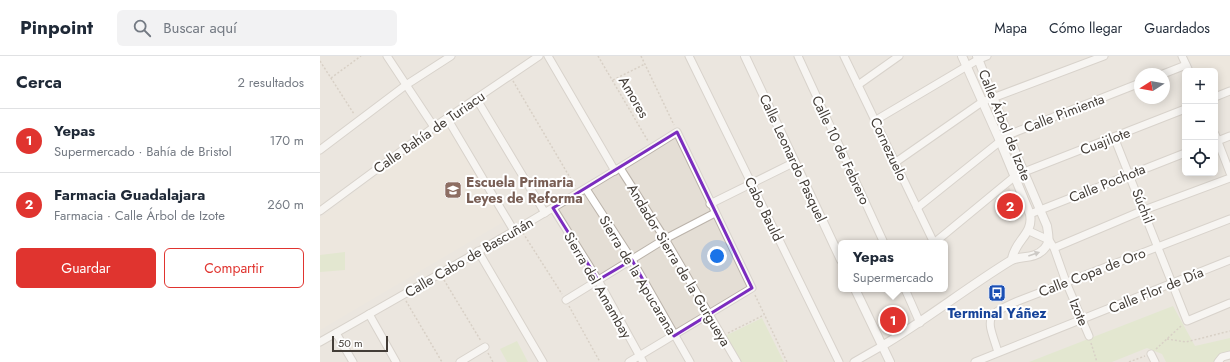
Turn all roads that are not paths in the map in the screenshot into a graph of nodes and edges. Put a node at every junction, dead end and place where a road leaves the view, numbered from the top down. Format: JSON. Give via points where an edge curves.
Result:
{"nodes":[{"id":1,"x":387,"y":56,"type":"edge"},
{"id":2,"x":539,"y":56,"type":"edge"},
{"id":3,"x":548,"y":56,"type":"edge"},
{"id":4,"x":689,"y":56,"type":"edge"},
{"id":5,"x":745,"y":56,"type":"edge"},
{"id":6,"x":798,"y":56,"type":"edge"},
{"id":7,"x":844,"y":56,"type":"edge"},
{"id":8,"x":962,"y":56,"type":"edge"},
{"id":9,"x":987,"y":56,"type":"edge"},
{"id":10,"x":1104,"y":56,"type":"edge"},
{"id":11,"x":1182,"y":56,"type":"edge"},
{"id":12,"x":447,"y":57,"type":"edge"},
{"id":13,"x":896,"y":57,"type":"edge"},
{"id":14,"x":978,"y":58,"type":"edge"},
{"id":15,"x":966,"y":67,"type":"junction"},
{"id":16,"x":1187,"y":68,"type":"edge"},
{"id":17,"x":1182,"y":69,"type":"edge"},
{"id":18,"x":1170,"y":72,"type":"edge"},
{"id":19,"x":406,"y":85,"type":"junction"},
{"id":20,"x":858,"y":85,"type":"junction"},
{"id":21,"x":1134,"y":85,"type":"edge"},
{"id":22,"x":1230,"y":91,"type":"edge"},
{"id":23,"x":1218,"y":96,"type":"edge"},
{"id":24,"x":476,"y":98,"type":"junction"},
{"id":25,"x":994,"y":98,"type":"junction"},
{"id":26,"x":982,"y":102,"type":"junction"},
{"id":27,"x":1182,"y":110,"type":"edge"},
{"id":28,"x":447,"y":118,"type":"junction"},
{"id":29,"x":876,"y":120,"type":"junction"},
{"id":30,"x":434,"y":127,"type":"junction"},
{"id":31,"x":1008,"y":135,"type":"junction"},
{"id":32,"x":1230,"y":136,"type":"edge"},
{"id":33,"x":1114,"y":137,"type":"junction"},
{"id":34,"x":1218,"y":139,"type":"edge"},
{"id":35,"x":1216,"y":140,"type":"edge"},
{"id":36,"x":1000,"y":141,"type":"junction"},
{"id":37,"x":320,"y":150,"type":"edge"},
{"id":38,"x":1182,"y":154,"type":"edge"},
{"id":39,"x":795,"y":162,"type":"junction"},
{"id":40,"x":896,"y":162,"type":"junction"},
{"id":41,"x":617,"y":170,"type":"junction"},
{"id":42,"x":1024,"y":172,"type":"junction"},
{"id":43,"x":1230,"y":173,"type":"edge"},
{"id":44,"x":1129,"y":174,"type":"junction"},
{"id":45,"x":1014,"y":177,"type":"junction"},
{"id":46,"x":1230,"y":178,"type":"edge"},
{"id":47,"x":752,"y":183,"type":"junction"},
{"id":48,"x":586,"y":189,"type":"junction"},
{"id":49,"x":710,"y":204,"type":"junction"},
{"id":50,"x":553,"y":208,"type":"junction"},
{"id":51,"x":917,"y":208,"type":"junction"},
{"id":52,"x":1040,"y":210,"type":"junction"},
{"id":53,"x":1144,"y":210,"type":"junction"},
{"id":54,"x":320,"y":211,"type":"edge"},
{"id":55,"x":545,"y":213,"type":"junction"},
{"id":56,"x":715,"y":213,"type":"junction"},
{"id":57,"x":1030,"y":214,"type":"junction"},
{"id":58,"x":1230,"y":219,"type":"edge"},
{"id":59,"x":514,"y":231,"type":"junction"},
{"id":60,"x":1029,"y":231,"type":"junction"},
{"id":61,"x":665,"y":239,"type":"junction"},
{"id":62,"x":883,"y":240,"type":"edge"},
{"id":63,"x":933,"y":240,"type":"edge"},
{"id":64,"x":938,"y":240,"type":"edge"},
{"id":65,"x":1049,"y":240,"type":"junction"},
{"id":66,"x":1158,"y":246,"type":"junction"},
{"id":67,"x":1054,"y":248,"type":"junction"},
{"id":68,"x":478,"y":251,"type":"junction"},
{"id":69,"x":838,"y":254,"type":"edge"},
{"id":70,"x":1012,"y":259,"type":"junction"},
{"id":71,"x":632,"y":260,"type":"junction"},
{"id":72,"x":1230,"y":260,"type":"edge"},
{"id":73,"x":598,"y":280,"type":"junction"},
{"id":74,"x":1066,"y":282,"type":"junction"},
{"id":75,"x":1173,"y":283,"type":"junction"},
{"id":76,"x":856,"y":292,"type":"edge"},
{"id":77,"x":906,"y":292,"type":"edge"},
{"id":78,"x":566,"y":300,"type":"dead end"},
{"id":79,"x":1230,"y":303,"type":"edge"},
{"id":80,"x":369,"y":314,"type":"junction"},
{"id":81,"x":710,"y":314,"type":"junction"},
{"id":82,"x":1082,"y":319,"type":"junction"},
{"id":83,"x":920,"y":323,"type":"junction"},
{"id":84,"x":336,"y":333,"type":"junction"},
{"id":85,"x":674,"y":336,"type":"junction"},
{"id":86,"x":1089,"y":336,"type":"road end"},
{"id":87,"x":320,"y":342,"type":"edge"},
{"id":88,"x":882,"y":346,"type":"junction"},
{"id":89,"x":485,"y":347,"type":"road end"},
{"id":90,"x":998,"y":352,"type":"junction"},
{"id":91,"x":1151,"y":354,"type":"road end"},
{"id":92,"x":1230,"y":355,"type":"edge"},
{"id":93,"x":641,"y":359,"type":"edge"},
{"id":94,"x":1218,"y":361,"type":"edge"},
{"id":95,"x":352,"y":362,"type":"edge"},
{"id":96,"x":396,"y":362,"type":"edge"},
{"id":97,"x":460,"y":362,"type":"edge"},
{"id":98,"x":543,"y":362,"type":"edge"},
{"id":99,"x":629,"y":362,"type":"edge"},
{"id":100,"x":690,"y":362,"type":"edge"},
{"id":101,"x":737,"y":362,"type":"edge"},
{"id":102,"x":839,"y":362,"type":"edge"},
{"id":103,"x":854,"y":362,"type":"edge"},
{"id":104,"x":890,"y":362,"type":"edge"},
{"id":105,"x":975,"y":362,"type":"edge"},
{"id":106,"x":1155,"y":362,"type":"edge"}],
"edges":[{"from":1,"to":19,"type":"street"},
{"from":2,"to":24,"type":"street","name":"Calle Bahía de Turiacu"},
{"from":3,"to":41,"type":"street","name":"Andador Sierra de la Gurgueya"},
{"from":4,"to":47,"type":"street","name":"Cabo Bauld"},
{"from":5,"to":39,"type":"street","name":"Calle Leonardo Pasquel"},
{"from":6,"to":62,"type":"street","name":"Calle 10 de Febrero"},
{"from":7,"to":20,"type":"street","name":"Cornezuelo"},
{"from":8,"to":15,"type":"street","name":"Calle Árbol de Izote"},
{"from":9,"to":14,"type":"street"},
{"from":10,"to":25,"type":"street"},
{"from":11,"to":16,"type":"street"},
{"from":12,"to":19,"type":"street"},
{"from":13,"to":20,"type":"street"},
{"from":14,"to":15,"type":"street"},
{"from":14,"to":25,"type":"street","name":"Calle Árbol de Izote"},
{"from":15,"to":26,"type":"street","name":"Calle Árbol de Izote"},
{"from":15,"to":29,"type":"street"},
{"from":17,"to":18,"type":"street"},
{"from":19,"to":30,"type":"street"},
{"from":19,"to":37,"type":"street"},
{"from":20,"to":29,"type":"street","name":"Cornezuelo"},
{"from":21,"to":31,"type":"street","name":"Calle Pimienta"},
{"from":22,"to":23,"type":"street"},
{"from":24,"to":28,"type":"street","name":"Calle Bahía de Turiacu"},
{"from":24,"to":55,"type":"street"},
{"from":25,"to":26,"type":"street"},
{"from":25,"to":31,"type":"street","name":"Calle Árbol de Izote"},
{"from":26,"to":36,"type":"street","name":"Calle Árbol de Izote"},
{"from":26,"to":40,"type":"street"},
{"from":27,"to":33,"type":"street","name":"Cuajilote"},
{"from":28,"to":30,"type":"street","name":"Calle Bahía de Turiacu"},
{"from":28,"to":59,"type":"street"},
{"from":29,"to":40,"type":"street","name":"Cornezuelo"},
{"from":30,"to":54,"type":"street","name":"Calle Bahía de Turiacu"},
{"from":31,"to":36,"type":"street","name":"Calle Pimienta"},
{"from":31,"to":42,"type":"street","name":"Calle Árbol de Izote"},
{"from":32,"to":34,"type":"street"},
{"from":33,"to":42,"type":"street","name":"Cuajilote"},
{"from":33,"to":44,"type":"street","name":"Súchil"},
{"from":35,"to":43,"type":"street"},
{"from":36,"to":45,"type":"street","name":"Calle Árbol de Izote"},
{"from":36,"to":51,"type":"street","name":"Calle Pimienta"},
{"from":38,"to":44,"type":"street","name":"Calle Pochota"},
{"from":39,"to":47,"type":"street"},
{"from":39,"to":69,"type":"street","name":"Calle Leonardo Pasquel"},
{"from":40,"to":51,"type":"street","name":"Cornezuelo"},
{"from":41,"to":48,"type":"street","name":"Calle Cabo de Bascuñán"},
{"from":41,"to":49,"type":"street","name":"Calle Cabo de Bascuñán","via":[[677,132]]},
{"from":41,"to":61,"type":"street","name":"Andador Sierra de la Gurgueya"},
{"from":42,"to":52,"type":"street","name":"Calle Árbol de Izote"},
{"from":44,"to":52,"type":"street","name":"Calle Pochota"},
{"from":44,"to":53,"type":"street","name":"Súchil"},
{"from":45,"to":57,"type":"street","name":"Calle Árbol de Izote"},
{"from":45,"to":64,"type":"street"},
{"from":46,"to":53,"type":"street"},
{"from":47,"to":49,"type":"street"},
{"from":47,"to":102,"type":"street","name":"Cabo Bauld"},
{"from":48,"to":50,"type":"street","name":"Calle Cabo de Bascuñán"},
{"from":48,"to":71,"type":"street","name":"Sierra de la Apucarana"},
{"from":49,"to":56,"type":"street"},
{"from":50,"to":55,"type":"street","name":"Calle Cabo de Bascuñán"},
{"from":50,"to":73,"type":"street","name":"Sierra del Amambay"},
{"from":51,"to":63,"type":"street","name":"Cornezuelo"},
{"from":52,"to":57,"type":"street","name":"Calle Pochota"},
{"from":52,"to":65,"type":"street","name":"Calle Árbol de Izote"},
{"from":53,"to":66,"type":"street","name":"Súchil"},
{"from":53,"to":67,"type":"street"},
{"from":55,"to":59,"type":"street","name":"Calle Cabo de Bascuñán"},
{"from":56,"to":61,"type":"street"},
{"from":56,"to":81,"type":"street","via":[[752,288]]},
{"from":57,"to":60,"type":"street","name":"Calle Árbol de Izote","via":[[1032,223]]},
{"from":58,"to":66,"type":"street","name":"Calle Copa de Oro"},
{"from":59,"to":68,"type":"street","name":"Calle Cabo de Bascuñán"},
{"from":60,"to":65,"type":"street"},
{"from":60,"to":70,"type":"street","via":[[1020,240]]},
{"from":61,"to":71,"type":"street"},
{"from":61,"to":81,"type":"street","name":"Andador Sierra de la Gurgueya"},
{"from":65,"to":67,"type":"street","name":"Izote"},
{"from":70,"to":65,"type":"street","one_way":true,"via":[[1037,255],[1047,246]]},
{"from":66,"to":74,"type":"street","name":"Calle Copa de Oro"},
{"from":66,"to":75,"type":"street","name":"Súchil"},
{"from":67,"to":74,"type":"street","name":"Izote"},
{"from":68,"to":80,"type":"street","name":"Calle Cabo de Bascuñán"},
{"from":68,"to":98,"type":"street"},
{"from":70,"to":83,"type":"street"},
{"from":71,"to":73,"type":"street"},
{"from":71,"to":85,"type":"street","name":"Sierra de la Apucarana"},
{"from":72,"to":75,"type":"street","name":"Calle Flor de Día"},
{"from":73,"to":78,"type":"street"},
{"from":73,"to":93,"type":"street","name":"Sierra del Amambay"},
{"from":74,"to":82,"type":"street","name":"Izote"},
{"from":74,"to":90,"type":"street","name":"Calle Copa de Oro","via":[[992,315],[989,321]]},
{"from":75,"to":79,"type":"street","name":"Súchil","via":[[1187,321]]},
{"from":75,"to":82,"type":"street","name":"Calle Flor de Día"},
{"from":76,"to":88,"type":"street"},
{"from":77,"to":83,"type":"street"},
{"from":80,"to":84,"type":"street","name":"Calle Cabo de Bascuñán"},
{"from":80,"to":96,"type":"street"},
{"from":81,"to":85,"type":"street"},
{"from":81,"to":101,"type":"street","name":"Andador Sierra de la Gurgueya"},
{"from":82,"to":86,"type":"street","name":"Izote"},
{"from":82,"to":90,"type":"street","name":"Calle Flor de Día"},
{"from":83,"to":88,"type":"street"},
{"from":84,"to":87,"type":"street","name":"Calle Cabo de Bascuñán"},
{"from":84,"to":95,"type":"street"},
{"from":85,"to":93,"type":"street"},
{"from":85,"to":100,"type":"street","name":"Sierra de la Apucarana"},
{"from":88,"to":103,"type":"street"},
{"from":88,"to":104,"type":"street"},
{"from":89,"to":97,"type":"street"},
{"from":90,"to":105,"type":"street","name":"Calle Flor de Día"},
{"from":91,"to":106,"type":"street"},
{"from":92,"to":94,"type":"street"},
{"from":93,"to":99,"type":"street"}]}
